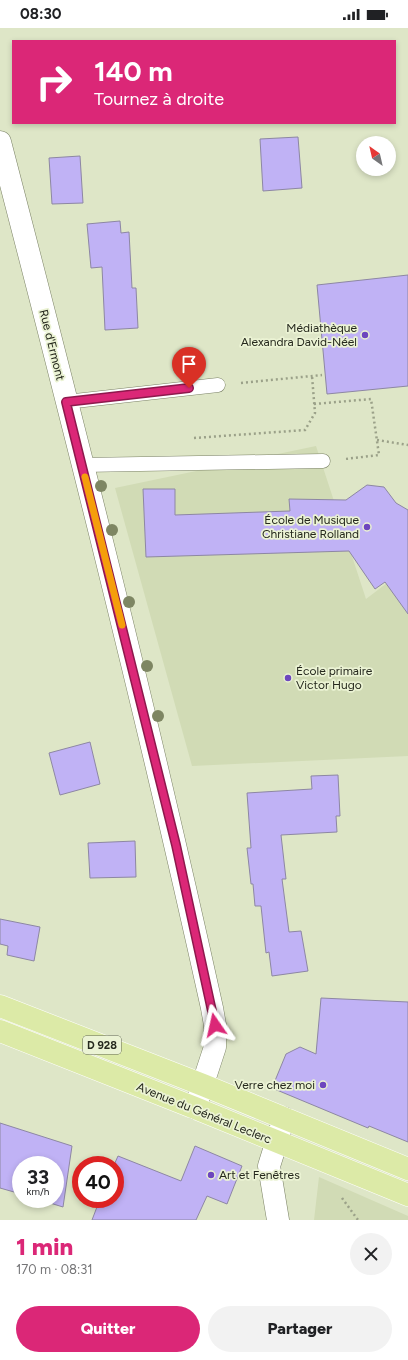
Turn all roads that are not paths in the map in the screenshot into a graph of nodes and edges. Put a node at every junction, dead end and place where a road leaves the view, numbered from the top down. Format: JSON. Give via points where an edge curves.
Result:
{"nodes":[{"id":1,"x":0,"y":142,"type":"edge"},
{"id":2,"x":218,"y":385,"type":"road end"},
{"id":3,"x":66,"y":402,"type":"junction"},
{"id":4,"x":323,"y":461,"type":"road end"},
{"id":5,"x":82,"y":465,"type":"junction"},
{"id":6,"x":0,"y":1006,"type":"edge"},
{"id":7,"x":0,"y":1031,"type":"edge"},
{"id":8,"x":203,"y":1085,"type":"junction"},
{"id":9,"x":195,"y":1108,"type":"junction"},
{"id":10,"x":284,"y":1118,"type":"junction"},
{"id":11,"x":276,"y":1142,"type":"junction"},
{"id":12,"x":408,"y":1169,"type":"edge"},
{"id":13,"x":408,"y":1195,"type":"edge"},
{"id":14,"x":278,"y":1220,"type":"edge"}],
"edges":[{"from":1,"to":3,"type":"street","name":"Rue d'Ermont"},
{"from":2,"to":3,"type":"lane"},
{"from":3,"to":5,"type":"street","name":"Rue d'Ermont"},
{"from":4,"to":5,"type":"lane"},
{"from":5,"to":8,"type":"street","name":"Rue d'Ermont","via":[[176,845],[212,1008],[216,1037]]},
{"from":6,"to":8,"type":"main road","name":"Avenue du Général Leclerc","number":"D 928"},
{"from":7,"to":9,"type":"main road","name":"Avenue du Général Leclerc","number":"D 928"},
{"from":8,"to":9,"type":"street","name":"Rue d'Ermont"},
{"from":8,"to":10,"type":"main road","name":"Avenue du Général Leclerc","number":"D 928"},
{"from":9,"to":11,"type":"main road","name":"Avenue du Général Leclerc","number":"D 928"},
{"from":10,"to":11,"type":"street"},
{"from":10,"to":12,"type":"main road","name":"Avenue du Général Leclerc","number":"D 928"},
{"from":11,"to":13,"type":"main road","name":"Avenue du Général Leclerc","number":"D 928"},
{"from":11,"to":14,"type":"street","via":[[269,1166]]}]}
